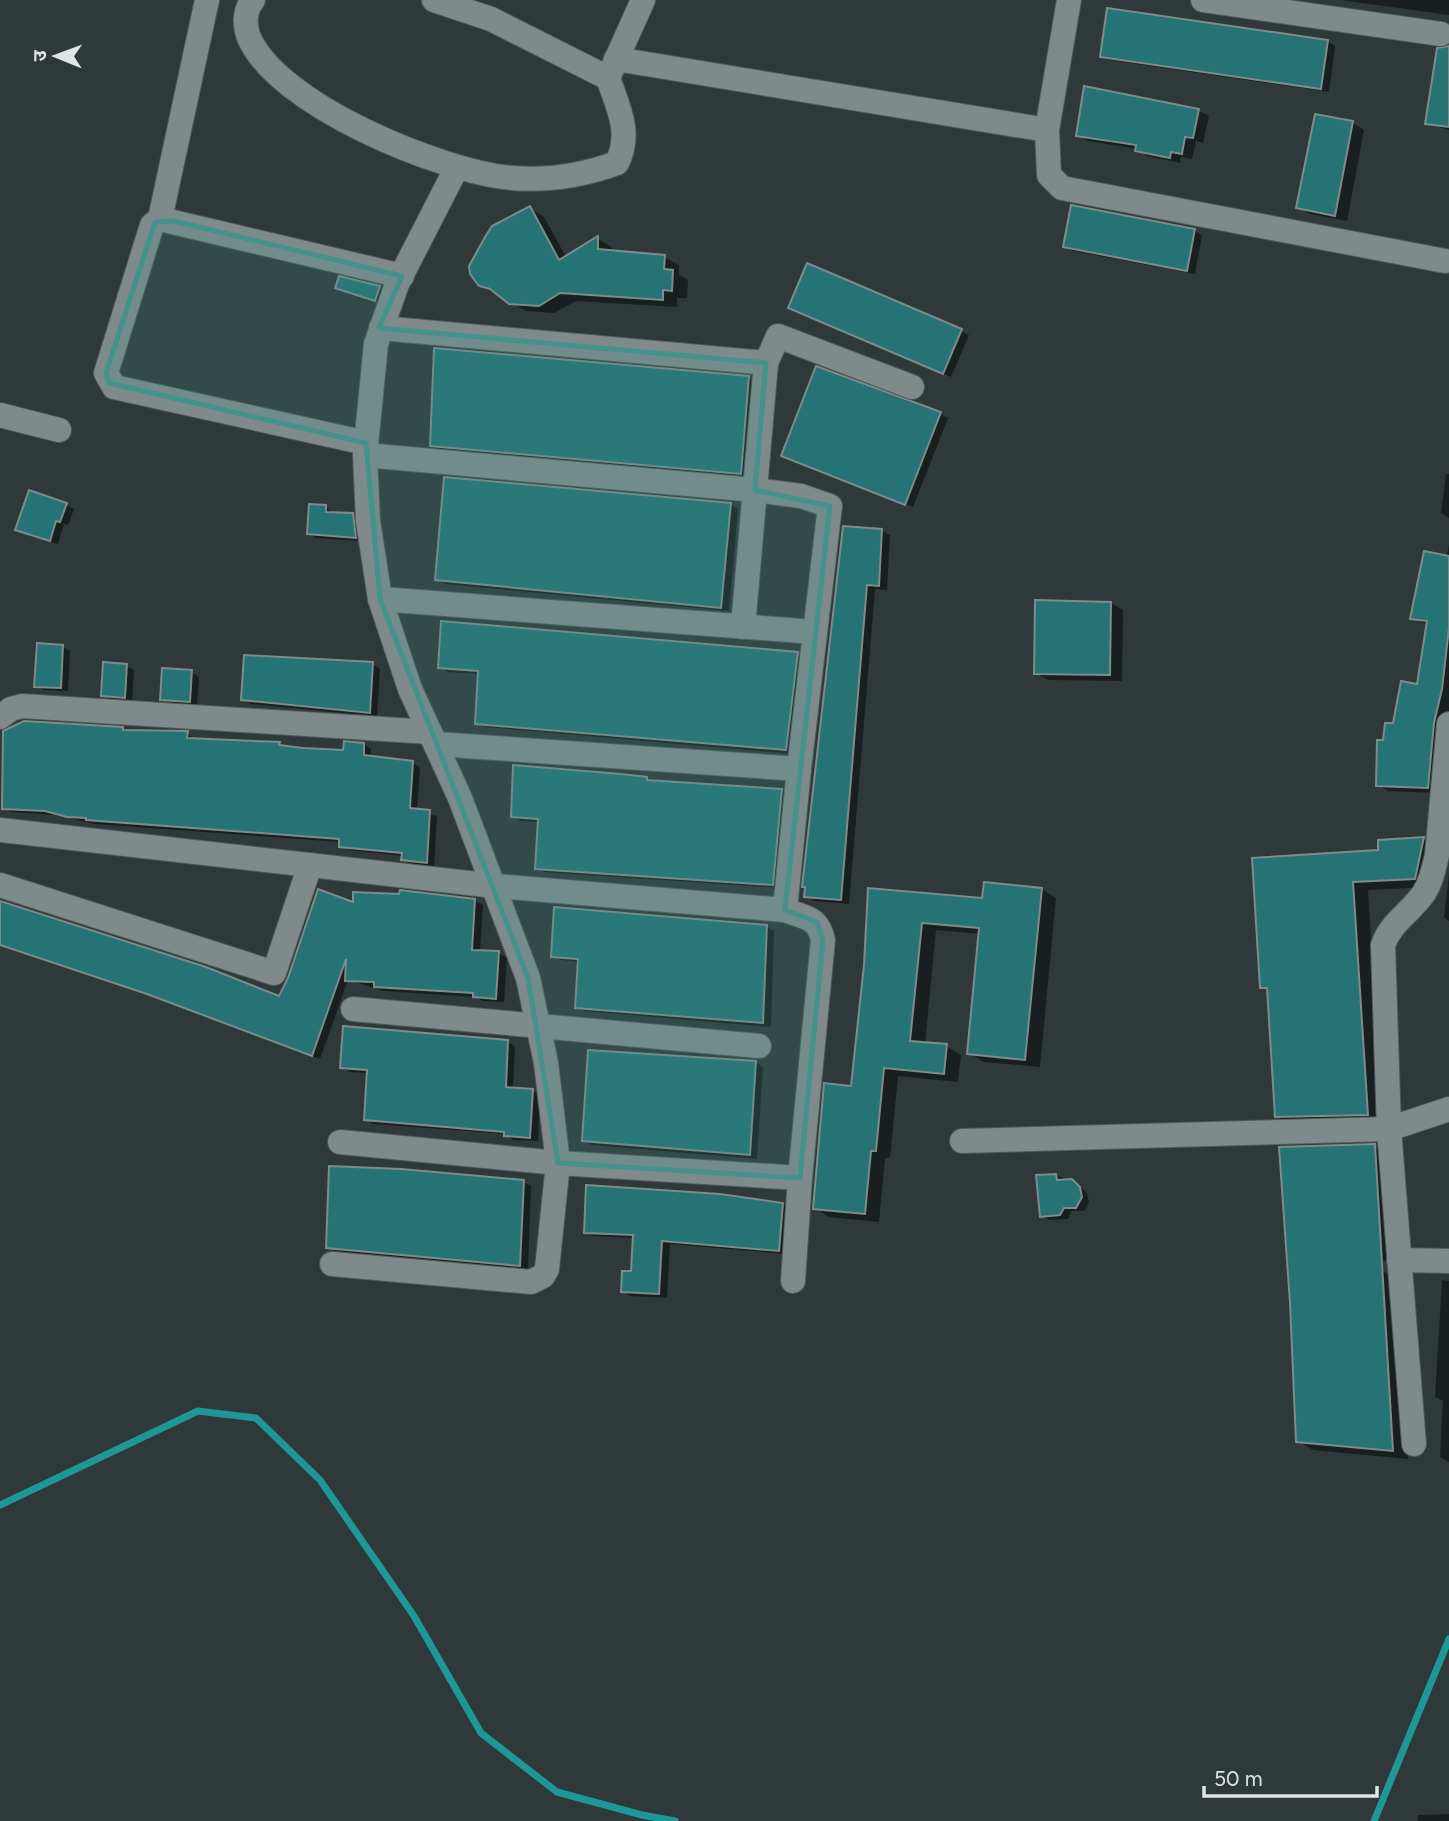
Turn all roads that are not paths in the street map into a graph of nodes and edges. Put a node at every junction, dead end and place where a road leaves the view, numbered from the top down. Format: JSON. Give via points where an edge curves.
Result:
{"nodes":[{"id":1,"x":207,"y":0,"type":"edge"},
{"id":2,"x":253,"y":0,"type":"edge"},
{"id":3,"x":434,"y":0,"type":"edge"},
{"id":4,"x":643,"y":0,"type":"edge"},
{"id":5,"x":1069,"y":0,"type":"edge"},
{"id":6,"x":1203,"y":0,"type":"edge"},
{"id":7,"x":474,"y":6,"type":"edge"},
{"id":8,"x":1441,"y":34,"type":"dead end"},
{"id":9,"x":612,"y":69,"type":"junction"},
{"id":10,"x":1047,"y":130,"type":"junction"},
{"id":11,"x":457,"y":167,"type":"junction"},
{"id":12,"x":160,"y":219,"type":"junction"},
{"id":13,"x":1445,"y":261,"type":"dead end"},
{"id":14,"x":402,"y":276,"type":"junction"},
{"id":15,"x":381,"y":328,"type":"junction"},
{"id":16,"x":766,"y":363,"type":"junction"},
{"id":17,"x":912,"y":387,"type":"dead end"},
{"id":18,"x":0,"y":415,"type":"edge"},
{"id":19,"x":59,"y":430,"type":"dead end"},
{"id":20,"x":365,"y":449,"type":"junction"},
{"id":21,"x":755,"y":490,"type":"junction"},
{"id":22,"x":380,"y":599,"type":"junction"},
{"id":23,"x":743,"y":627,"type":"junction"},
{"id":24,"x":815,"y":632,"type":"junction"},
{"id":25,"x":0,"y":718,"type":"edge"},
{"id":26,"x":1449,"y":724,"type":"edge"},
{"id":27,"x":433,"y":738,"type":"junction"},
{"id":28,"x":799,"y":769,"type":"junction"},
{"id":29,"x":0,"y":830,"type":"edge"},
{"id":30,"x":310,"y":865,"type":"junction"},
{"id":31,"x":0,"y":885,"type":"edge"},
{"id":32,"x":495,"y":886,"type":"junction"},
{"id":33,"x":785,"y":910,"type":"junction"},
{"id":34,"x":353,"y":1009,"type":"dead end"},
{"id":35,"x":537,"y":1025,"type":"junction"},
{"id":36,"x":759,"y":1046,"type":"dead end"},
{"id":37,"x":1449,"y":1109,"type":"edge"},
{"id":38,"x":1389,"y":1129,"type":"junction"},
{"id":39,"x":962,"y":1141,"type":"dead end"},
{"id":40,"x":340,"y":1143,"type":"dead end"},
{"id":41,"x":558,"y":1163,"type":"junction"},
{"id":42,"x":800,"y":1178,"type":"junction"},
{"id":43,"x":1399,"y":1260,"type":"junction"},
{"id":44,"x":1449,"y":1261,"type":"edge"},
{"id":45,"x":332,"y":1264,"type":"dead end"},
{"id":46,"x":793,"y":1281,"type":"dead end"},
{"id":47,"x":1414,"y":1444,"type":"dead end"}],
"edges":[{"from":1,"to":12,"type":"street"},
{"from":2,"to":11,"type":"street","via":[[245,26],[254,49],[282,81],[307,101]]},
{"from":3,"to":7,"type":"street"},
{"from":4,"to":9,"type":"street"},
{"from":5,"to":10,"type":"street"},
{"from":6,"to":8,"type":"street"},
{"from":7,"to":9,"type":"street","via":[[560,56]]},
{"from":9,"to":10,"type":"street"},
{"from":9,"to":11,"type":"street","via":[[625,124],[617,163],[564,177],[512,178]]},
{"from":10,"to":13,"type":"street","via":[[1049,175],[1062,188]]},
{"from":11,"to":14,"type":"street"},
{"from":12,"to":14,"type":"street"},
{"from":12,"to":20,"type":"street","via":[[148,237],[106,373],[109,383]]},
{"from":14,"to":15,"type":"street"},
{"from":15,"to":16,"type":"street"},
{"from":15,"to":20,"type":"street","via":[[369,387]]},
{"from":16,"to":17,"type":"street","via":[[778,336]]},
{"from":16,"to":21,"type":"street"},
{"from":18,"to":19,"type":"street"},
{"from":20,"to":21,"type":"street"},
{"from":20,"to":22,"type":"street","via":[[368,521]]},
{"from":21,"to":23,"type":"street"},
{"from":21,"to":24,"type":"street","via":[[801,496],[830,506]]},
{"from":22,"to":23,"type":"street"},
{"from":22,"to":27,"type":"street"},
{"from":23,"to":24,"type":"street"},
{"from":24,"to":28,"type":"street"},
{"from":25,"to":27,"type":"street","via":[[22,706]]},
{"from":26,"to":38,"type":"street","via":[[1433,873],[1425,892],[1388,932],[1383,945]]},
{"from":27,"to":28,"type":"street"},
{"from":27,"to":32,"type":"street"},
{"from":28,"to":33,"type":"street"},
{"from":29,"to":30,"type":"street"},
{"from":30,"to":31,"type":"street","via":[[274,973]]},
{"from":30,"to":32,"type":"street"},
{"from":32,"to":33,"type":"street"},
{"from":32,"to":35,"type":"street","via":[[528,978]]},
{"from":33,"to":42,"type":"street","via":[[817,922],[822,940]]},
{"from":34,"to":35,"type":"street"},
{"from":35,"to":36,"type":"street"},
{"from":35,"to":41,"type":"street"},
{"from":37,"to":38,"type":"street"},
{"from":38,"to":39,"type":"street"},
{"from":38,"to":43,"type":"street"},
{"from":40,"to":41,"type":"street"},
{"from":41,"to":42,"type":"street"},
{"from":41,"to":45,"type":"street","via":[[547,1269],[537,1280]]},
{"from":42,"to":46,"type":"street"},
{"from":43,"to":44,"type":"street"},
{"from":43,"to":47,"type":"street"}]}
